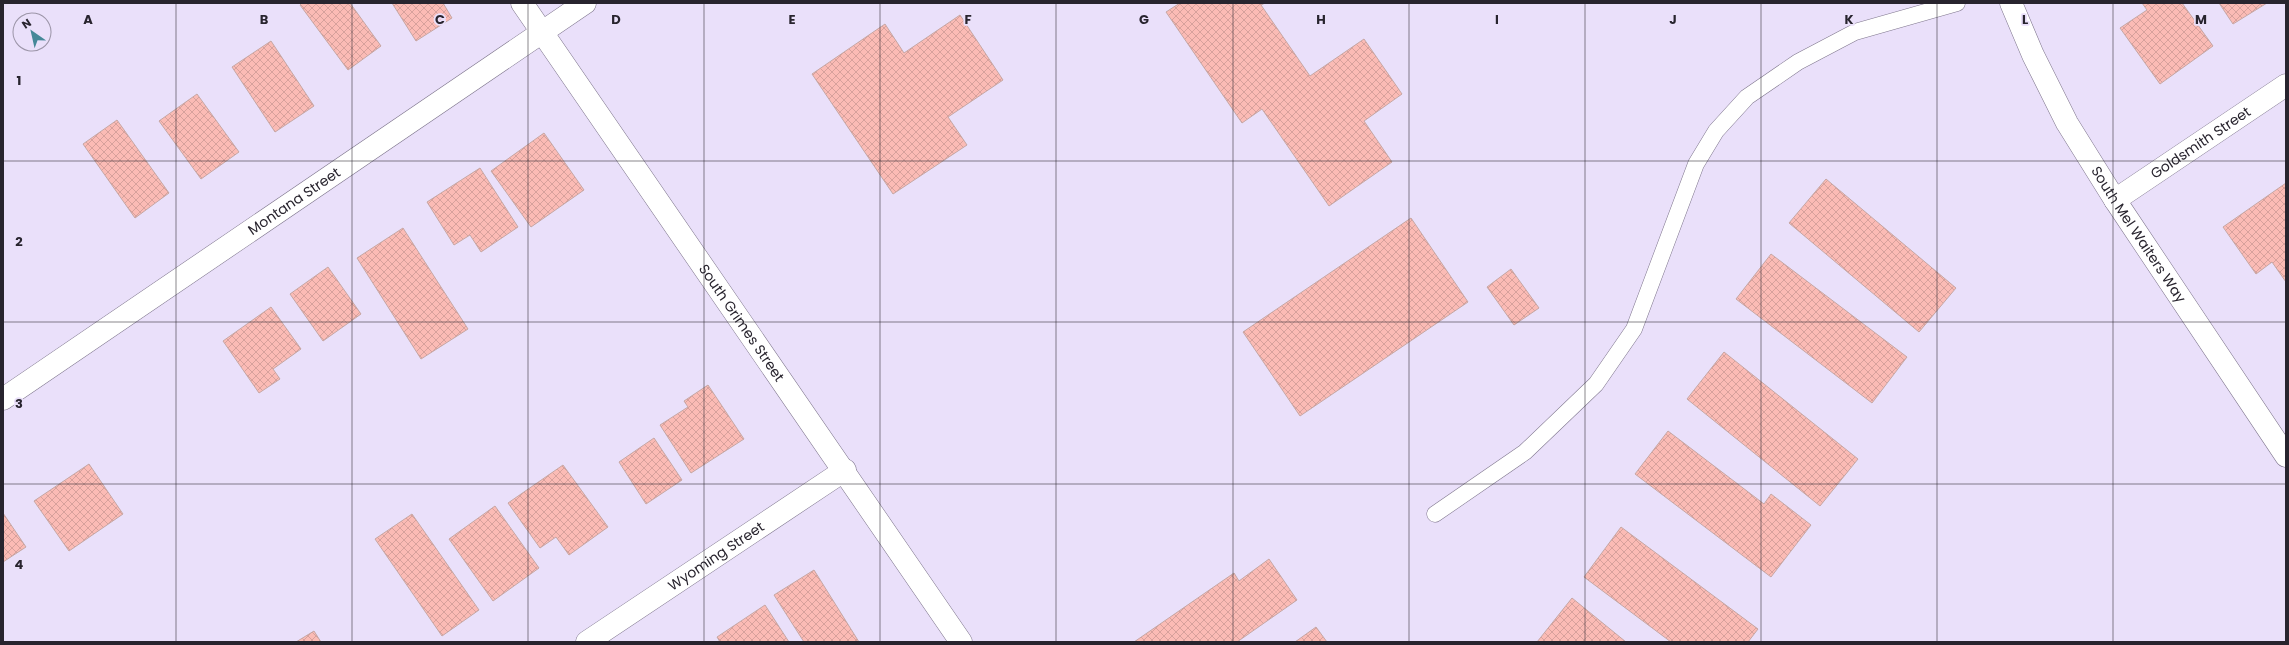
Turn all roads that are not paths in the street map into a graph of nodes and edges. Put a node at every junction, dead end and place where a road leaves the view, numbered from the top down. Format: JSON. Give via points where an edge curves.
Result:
{"nodes":[{"id":1,"x":522,"y":3,"type":"edge"},
{"id":2,"x":585,"y":3,"type":"edge"},
{"id":3,"x":1957,"y":3,"type":"edge"},
{"id":4,"x":2011,"y":3,"type":"edge"},
{"id":5,"x":542,"y":32,"type":"junction"},
{"id":6,"x":2286,"y":85,"type":"edge"},
{"id":7,"x":2114,"y":200,"type":"junction"},
{"id":8,"x":3,"y":399,"type":"edge"},
{"id":9,"x":2286,"y":456,"type":"edge"},
{"id":10,"x":845,"y":470,"type":"junction"},
{"id":11,"x":1435,"y":514,"type":"dead end"},
{"id":12,"x":587,"y":642,"type":"edge"},
{"id":13,"x":961,"y":642,"type":"edge"}],
"edges":[{"from":1,"to":5,"type":"street","name":"South Grimes Street"},
{"from":2,"to":5,"type":"street","name":"Montana Street"},
{"from":3,"to":11,"type":"lane","via":[[1856,32],[1798,62],[1747,97],[1716,131],[1696,164],[1634,330],[1596,384],[1525,452]]},
{"from":4,"to":7,"type":"street","name":"South Mel Waiters Way","via":[[2032,55],[2067,123]]},
{"from":5,"to":8,"type":"street","name":"Montana Street"},
{"from":5,"to":10,"type":"street","name":"South Grimes Street"},
{"from":6,"to":7,"type":"street","name":"Goldsmith Street"},
{"from":7,"to":9,"type":"street","name":"South Mel Waiters Way"},
{"from":10,"to":12,"type":"street","name":"Wyoming Street"},
{"from":10,"to":13,"type":"street","name":"South Grimes Street"}]}
